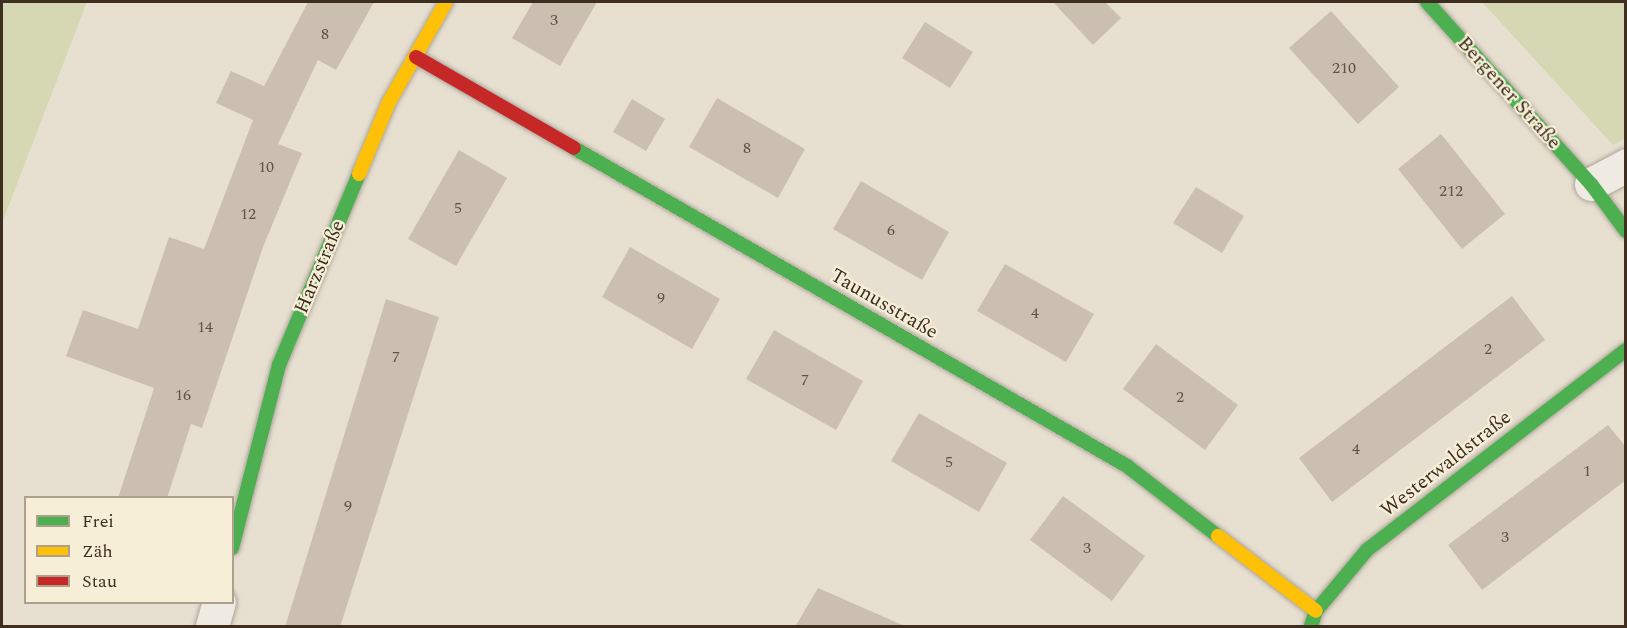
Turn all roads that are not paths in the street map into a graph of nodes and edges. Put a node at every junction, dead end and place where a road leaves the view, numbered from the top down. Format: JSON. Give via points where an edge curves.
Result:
{"nodes":[{"id":1,"x":446,"y":2,"type":"edge"},
{"id":2,"x":1427,"y":2,"type":"edge"},
{"id":3,"x":416,"y":57,"type":"junction"},
{"id":4,"x":1626,"y":165,"type":"edge"},
{"id":5,"x":1591,"y":184,"type":"junction"},
{"id":6,"x":1626,"y":231,"type":"edge"},
{"id":7,"x":1626,"y":350,"type":"edge"},
{"id":8,"x":234,"y":540,"type":"edge"},
{"id":9,"x":219,"y":604,"type":"edge"},
{"id":10,"x":1317,"y":611,"type":"junction"},
{"id":11,"x":213,"y":627,"type":"edge"},
{"id":12,"x":1311,"y":627,"type":"edge"}],
"edges":[{"from":1,"to":3,"type":"street","name":"Harzstraße"},
{"from":2,"to":5,"type":"street","name":"Bergener Straße"},
{"from":3,"to":8,"type":"street","name":"Harzstraße","via":[[389,102],[279,365]]},
{"from":3,"to":10,"type":"street","name":"Taunusstraße","via":[[1127,466]]},
{"from":4,"to":5,"type":"street"},
{"from":5,"to":6,"type":"street","name":"Bergener Straße"},
{"from":7,"to":10,"type":"street","name":"Westerwaldstraße","via":[[1367,550]]},
{"from":9,"to":11,"type":"street"},
{"from":10,"to":12,"type":"street","name":"Westerwaldstraße"}]}
